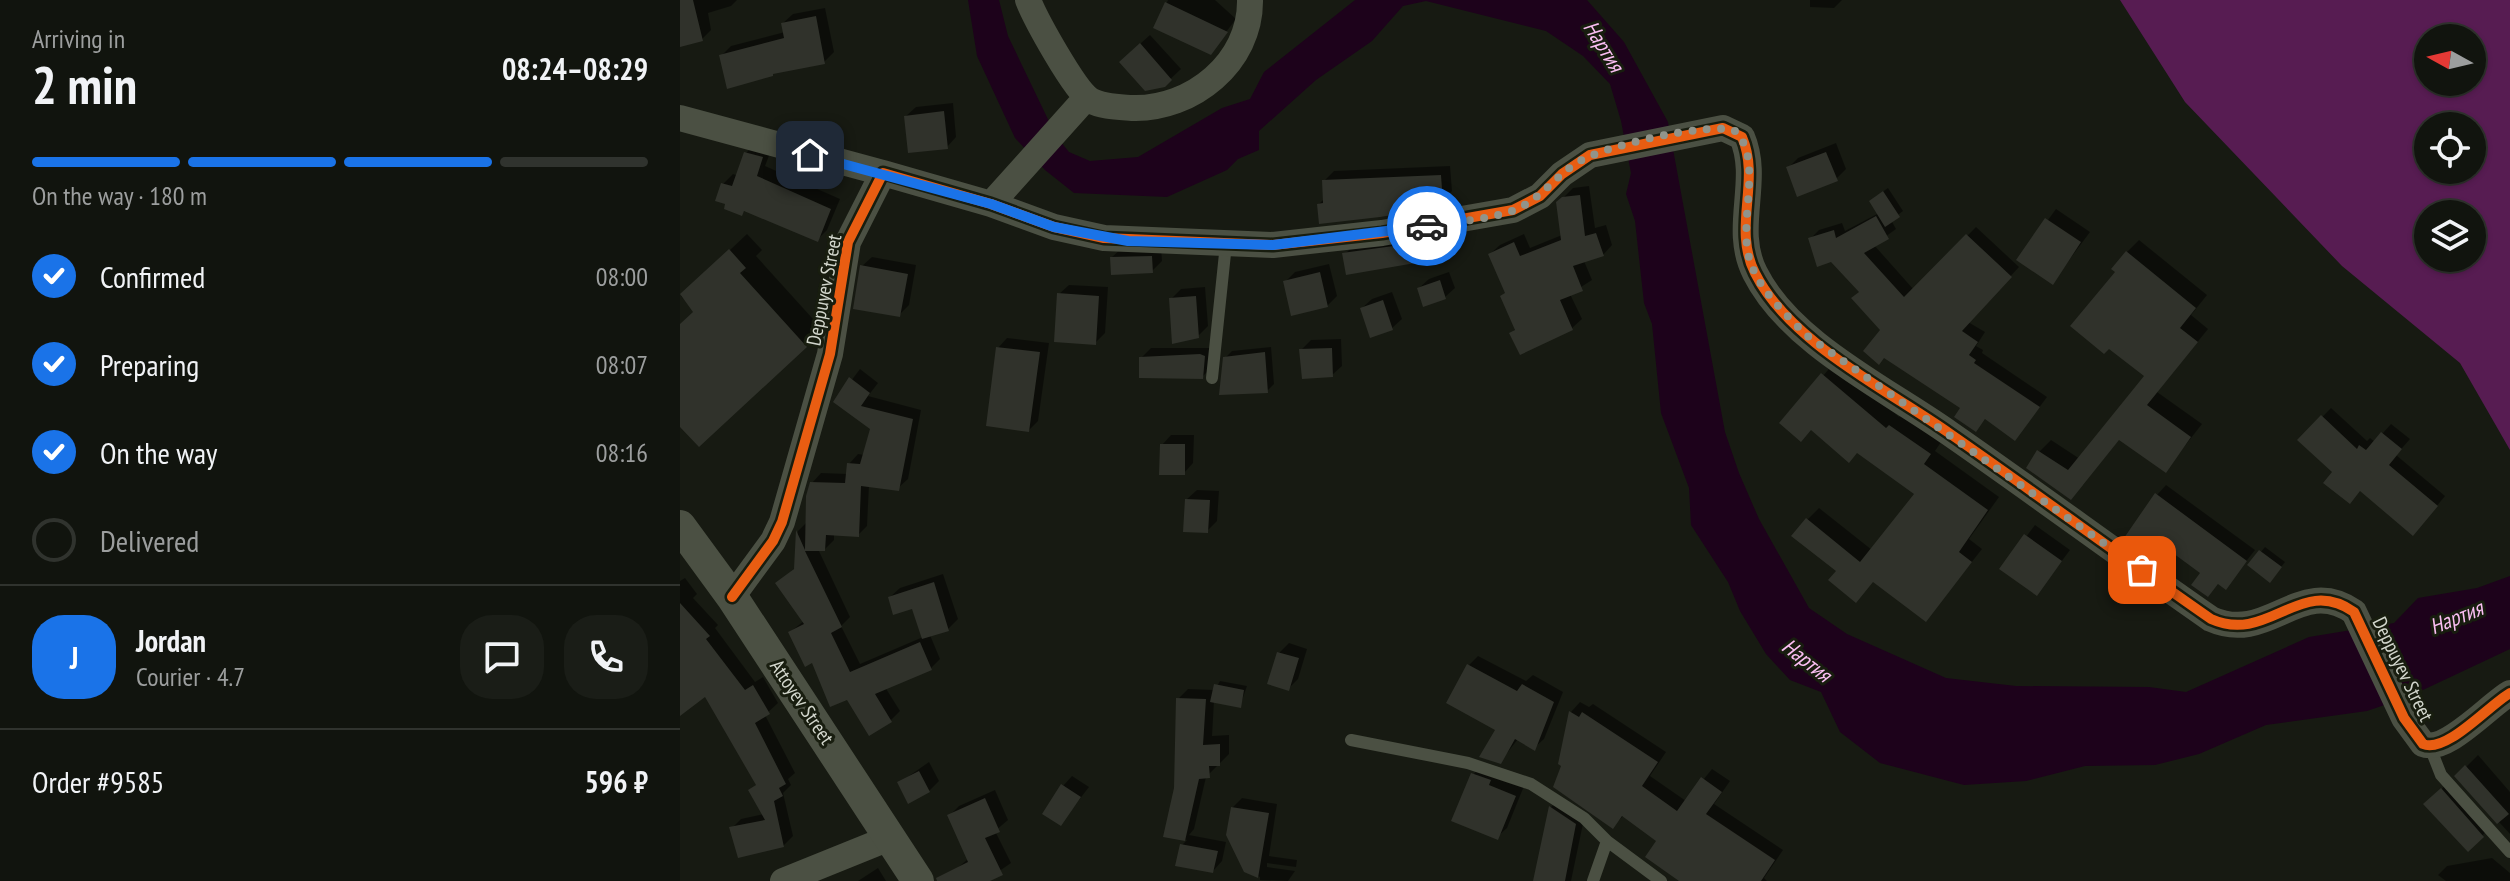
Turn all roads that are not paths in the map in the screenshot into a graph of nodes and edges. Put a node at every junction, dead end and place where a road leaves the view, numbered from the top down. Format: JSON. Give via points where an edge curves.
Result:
{"nodes":[{"id":1,"x":1028,"y":0,"type":"edge"},
{"id":2,"x":1250,"y":0,"type":"edge"},
{"id":3,"x":1086,"y":98,"type":"junction"},
{"id":4,"x":680,"y":118,"type":"edge"},
{"id":5,"x":883,"y":173,"type":"junction"},
{"id":6,"x":991,"y":204,"type":"junction"},
{"id":7,"x":1226,"y":244,"type":"junction"},
{"id":8,"x":1212,"y":378,"type":"dead end"},
{"id":9,"x":680,"y":526,"type":"edge"},
{"id":10,"x":732,"y":597,"type":"junction"},
{"id":11,"x":2510,"y":693,"type":"edge"},
{"id":12,"x":1351,"y":740,"type":"dead end"},
{"id":13,"x":2422,"y":741,"type":"junction"},
{"id":14,"x":892,"y":837,"type":"junction"},
{"id":15,"x":1607,"y":841,"type":"junction"},
{"id":16,"x":2510,"y":852,"type":"edge"},
{"id":17,"x":783,"y":881,"type":"edge"},
{"id":18,"x":918,"y":881,"type":"edge"},
{"id":19,"x":1593,"y":881,"type":"edge"},
{"id":20,"x":1661,"y":881,"type":"edge"}],
"edges":[{"from":1,"to":3,"type":"street"},
{"from":2,"to":3,"type":"street","via":[[1245,38],[1197,91],[1152,109]]},
{"from":3,"to":6,"type":"street"},
{"from":4,"to":5,"type":"street"},
{"from":5,"to":6,"type":"street","name":"Deppuyev Street"},
{"from":5,"to":10,"type":"street","name":"Deppuyev Street","via":[[848,242],[830,354],[782,522]]},
{"from":6,"to":7,"type":"street","name":"Deppuyev Street","via":[[1104,238]]},
{"from":7,"to":8,"type":"lane"},
{"from":7,"to":13,"type":"street","name":"Deppuyev Street","via":[[1273,245],[1497,214],[1540,196],[1590,155],[1723,128],[1742,137],[1749,168],[1744,226],[1749,259],[1769,295],[1806,335],[2211,619],[2244,627],[2306,601],[2340,601],[2354,612]]},
{"from":9,"to":10,"type":"street","name":"Attoyev Street"},
{"from":10,"to":14,"type":"street","name":"Attoyev Street"},
{"from":11,"to":13,"type":"street","name":"Deppuyev Street","via":[[2452,738]]},
{"from":12,"to":15,"type":"lane","via":[[1468,763],[1531,784],[1574,811]]},
{"from":13,"to":16,"type":"lane","via":[[2441,775]]},
{"from":14,"to":17,"type":"street"},
{"from":14,"to":18,"type":"street","name":"Attoyev Street"},
{"from":15,"to":19,"type":"lane"},
{"from":15,"to":20,"type":"lane"}]}
